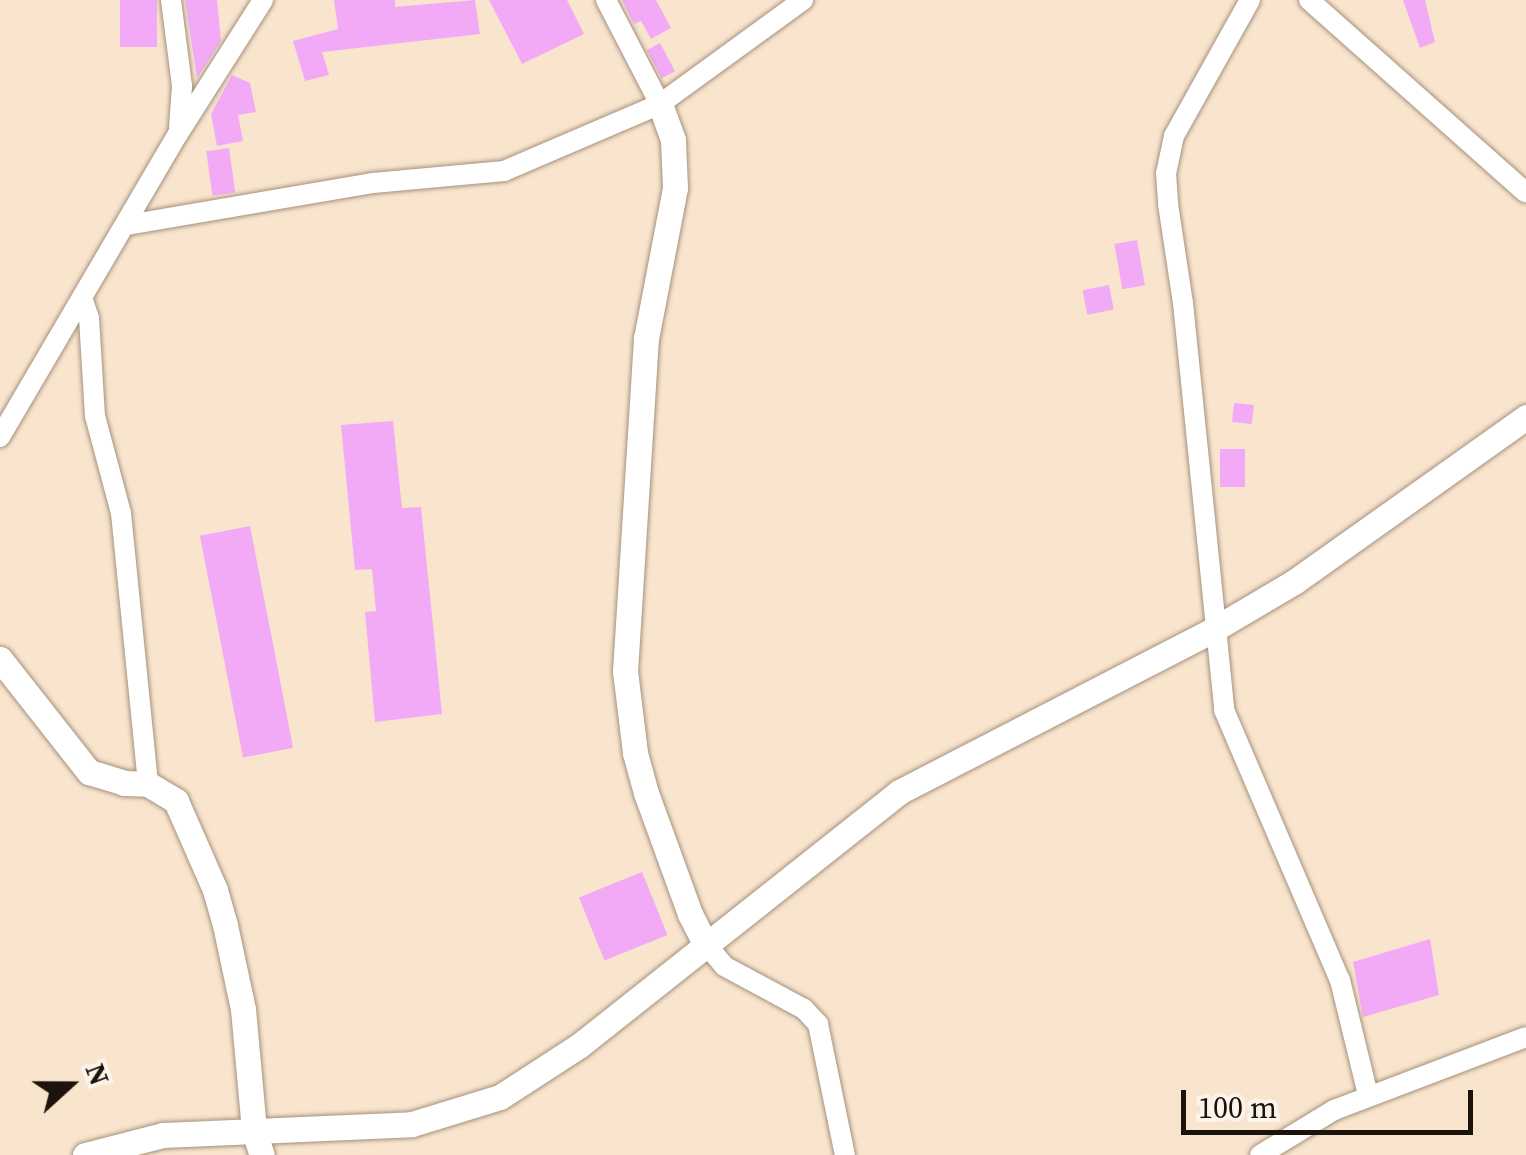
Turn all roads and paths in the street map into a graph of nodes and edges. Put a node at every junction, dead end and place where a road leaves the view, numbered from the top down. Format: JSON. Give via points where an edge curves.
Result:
{"nodes":[{"id":1,"x":171,"y":0,"type":"edge"},
{"id":2,"x":263,"y":0,"type":"edge"},
{"id":3,"x":606,"y":0,"type":"edge"},
{"id":4,"x":803,"y":0,"type":"edge"},
{"id":5,"x":1250,"y":0,"type":"edge"},
{"id":6,"x":1309,"y":0,"type":"edge"},
{"id":7,"x":660,"y":104,"type":"junction"},
{"id":8,"x":178,"y":134,"type":"junction"},
{"id":9,"x":1526,"y":193,"type":"edge"},
{"id":10,"x":127,"y":226,"type":"junction"},
{"id":11,"x":82,"y":300,"type":"junction"},
{"id":12,"x":1526,"y":417,"type":"edge"},
{"id":13,"x":0,"y":437,"type":"edge"},
{"id":14,"x":1218,"y":627,"type":"junction"},
{"id":15,"x":0,"y":659,"type":"edge"},
{"id":16,"x":148,"y":784,"type":"junction"},
{"id":17,"x":706,"y":943,"type":"junction"},
{"id":18,"x":1526,"y":1036,"type":"edge"},
{"id":19,"x":1368,"y":1095,"type":"junction"},
{"id":20,"x":258,"y":1143,"type":"edge"},
{"id":21,"x":84,"y":1155,"type":"edge"},
{"id":22,"x":846,"y":1155,"type":"edge"},
{"id":23,"x":1260,"y":1155,"type":"edge"}],
"edges":[{"from":1,"to":8,"type":"street","via":[[182,86]]},
{"from":2,"to":8,"type":"street"},
{"from":3,"to":7,"type":"street"},
{"from":4,"to":7,"type":"street"},
{"from":5,"to":14,"type":"street","via":[[1174,136],[1166,173]]},
{"from":6,"to":9,"type":"street"},
{"from":7,"to":10,"type":"street","via":[[504,171],[373,183]]},
{"from":7,"to":17,"type":"street","via":[[672,140],[675,188],[648,318],[625,671],[646,793]]},
{"from":8,"to":10,"type":"street"},
{"from":10,"to":11,"type":"street"},
{"from":11,"to":13,"type":"street"},
{"from":11,"to":16,"type":"street","via":[[95,416],[121,514]]},
{"from":12,"to":14,"type":"street","via":[[1294,582]]},
{"from":14,"to":17,"type":"street","via":[[899,792]]},
{"from":14,"to":19,"type":"street","via":[[1228,724],[1340,980]]},
{"from":15,"to":16,"type":"street","via":[[89,772]]},
{"from":16,"to":20,"type":"street","via":[[176,801],[215,890],[243,1009]]},
{"from":17,"to":20,"type":"street","via":[[539,1075],[481,1106],[388,1128]]},
{"from":17,"to":22,"type":"street","via":[[724,966],[804,1009],[818,1024]]},
{"from":18,"to":19,"type":"street"},
{"from":19,"to":23,"type":"street"},
{"from":20,"to":21,"type":"street","via":[[141,1138]]}]}
